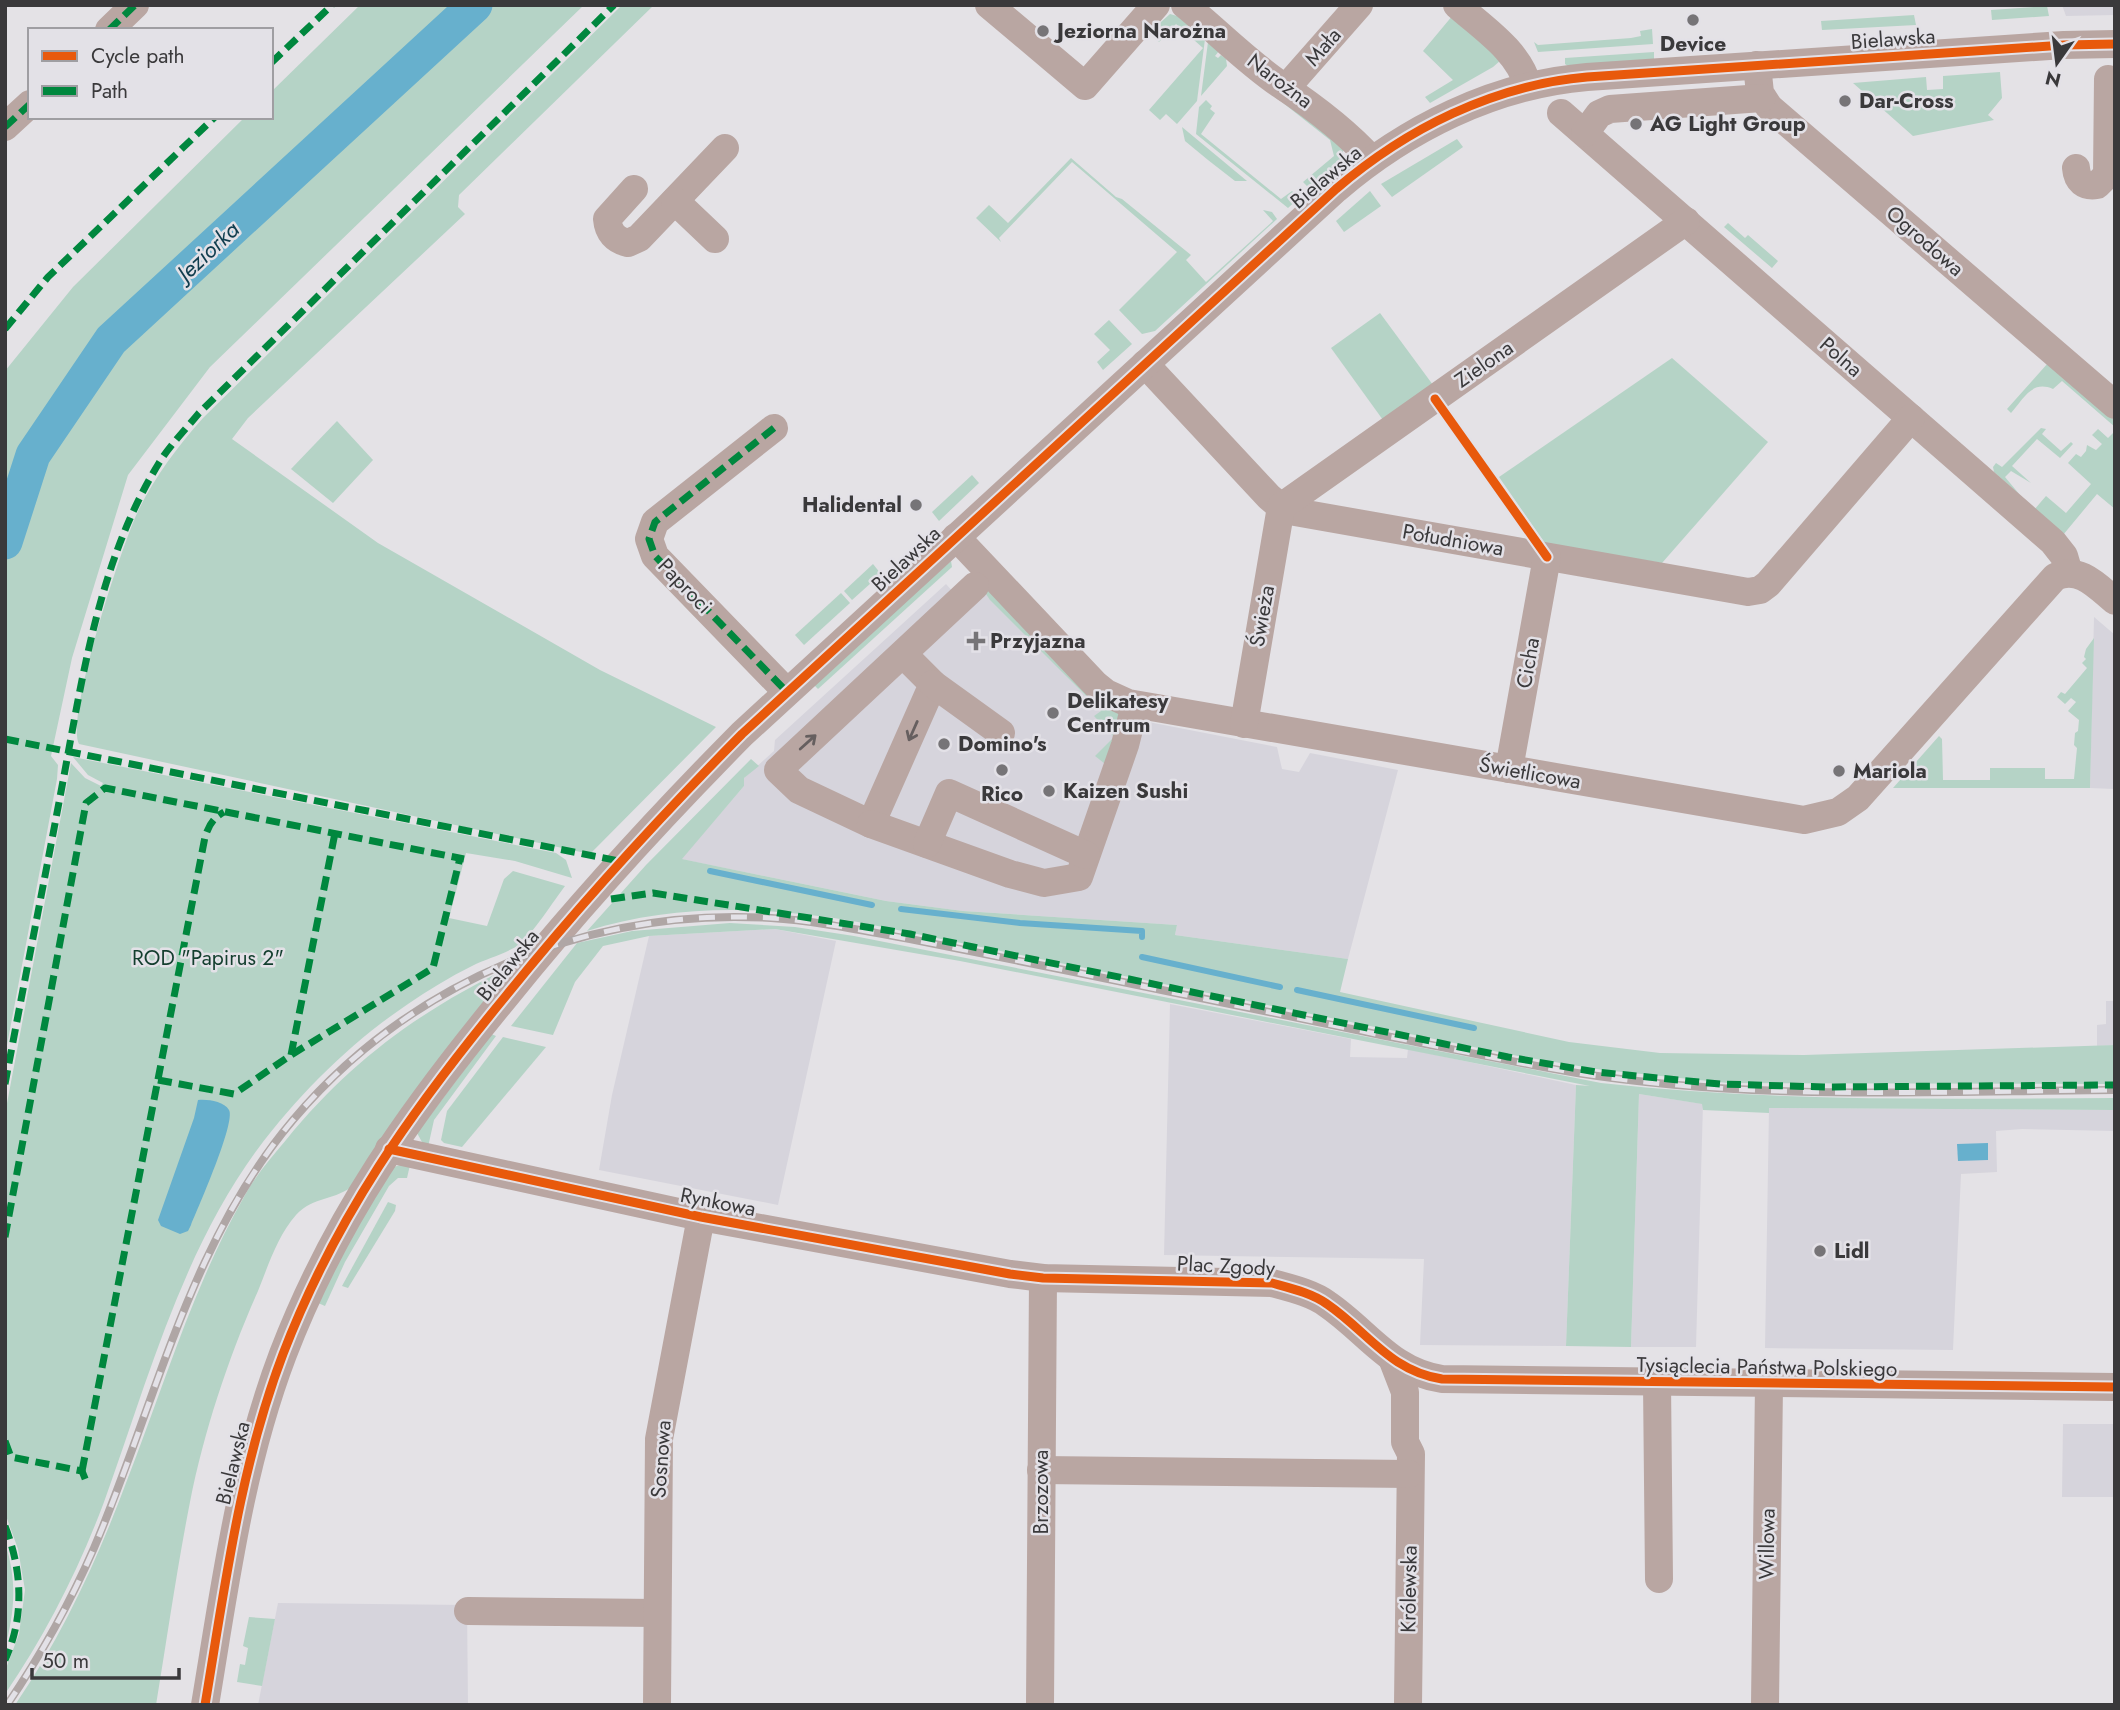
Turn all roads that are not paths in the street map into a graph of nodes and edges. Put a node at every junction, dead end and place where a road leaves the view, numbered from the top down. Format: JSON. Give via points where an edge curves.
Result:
{"nodes":[{"id":1,"x":135,"y":5,"type":"edge"},
{"id":2,"x":989,"y":5,"type":"edge"},
{"id":3,"x":1156,"y":5,"type":"edge"},
{"id":4,"x":1185,"y":5,"type":"edge"},
{"id":5,"x":1359,"y":5,"type":"edge"},
{"id":6,"x":1457,"y":5,"type":"edge"},
{"id":7,"x":111,"y":28,"type":"edge"},
{"id":8,"x":2115,"y":31,"type":"edge"},
{"id":9,"x":2077,"y":44,"type":"junction"},
{"id":10,"x":2115,"y":44,"type":"edge"},
{"id":11,"x":1757,"y":65,"type":"junction"},
{"id":12,"x":2108,"y":79,"type":"dead end"},
{"id":13,"x":1528,"y":86,"type":"junction"},
{"id":14,"x":1286,"y":88,"type":"junction"},
{"id":15,"x":1762,"y":98,"type":"junction"},
{"id":16,"x":28,"y":106,"type":"edge"},
{"id":17,"x":1561,"y":113,"type":"dead end"},
{"id":18,"x":5,"y":127,"type":"edge"},
{"id":19,"x":1585,"y":133,"type":"junction"},
{"id":20,"x":725,"y":148,"type":"dead end"},
{"id":21,"x":1372,"y":160,"type":"junction"},
{"id":22,"x":2076,"y":168,"type":"dead end"},
{"id":23,"x":634,"y":188,"type":"dead end"},
{"id":24,"x":675,"y":201,"type":"junction"},
{"id":25,"x":1686,"y":221,"type":"junction"},
{"id":26,"x":715,"y":239,"type":"dead end"},
{"id":27,"x":1145,"y":364,"type":"junction"},
{"id":28,"x":2115,"y":405,"type":"edge"},
{"id":29,"x":1911,"y":418,"type":"junction"},
{"id":30,"x":774,"y":428,"type":"dead end"},
{"id":31,"x":1281,"y":507,"type":"junction"},
{"id":32,"x":956,"y":537,"type":"junction"},
{"id":33,"x":1547,"y":557,"type":"junction"},
{"id":34,"x":2069,"y":573,"type":"junction"},
{"id":35,"x":975,"y":586,"type":"dead end"},
{"id":36,"x":2115,"y":601,"type":"edge"},
{"id":37,"x":903,"y":654,"type":"junction"},
{"id":38,"x":933,"y":684,"type":"junction"},
{"id":39,"x":787,"y":692,"type":"junction"},
{"id":40,"x":1135,"y":705,"type":"junction"},
{"id":41,"x":1244,"y":724,"type":"junction"},
{"id":42,"x":1001,"y":733,"type":"dead end"},
{"id":43,"x":1509,"y":769,"type":"junction"},
{"id":44,"x":863,"y":824,"type":"junction"},
{"id":45,"x":927,"y":844,"type":"junction"},
{"id":46,"x":1086,"y":855,"type":"junction"},
{"id":47,"x":389,"y":1150,"type":"junction"},
{"id":48,"x":701,"y":1217,"type":"junction"},
{"id":49,"x":1043,"y":1278,"type":"junction"},
{"id":50,"x":1393,"y":1361,"type":"junction"},
{"id":51,"x":1426,"y":1376,"type":"junction"},
{"id":52,"x":1657,"y":1383,"type":"junction"},
{"id":53,"x":1769,"y":1384,"type":"junction"},
{"id":54,"x":2115,"y":1387,"type":"edge"},
{"id":55,"x":1410,"y":1464,"type":"junction"},
{"id":56,"x":1041,"y":1470,"type":"junction"},
{"id":57,"x":1659,"y":1579,"type":"dead end"},
{"id":58,"x":468,"y":1611,"type":"dead end"},
{"id":59,"x":657,"y":1613,"type":"junction"},
{"id":60,"x":205,"y":1705,"type":"edge"},
{"id":61,"x":656,"y":1705,"type":"edge"},
{"id":62,"x":1040,"y":1705,"type":"edge"},
{"id":63,"x":1408,"y":1705,"type":"edge"},
{"id":64,"x":1765,"y":1705,"type":"edge"}],
"edges":[{"from":1,"to":7,"type":"street"},
{"from":2,"to":3,"type":"street","via":[[1085,86]]},
{"from":4,"to":14,"type":"street","name":"Narożna"},
{"from":5,"to":14,"type":"street","name":"Mała"},
{"from":6,"to":13,"type":"street","via":[[1514,57]]},
{"from":8,"to":9,"type":"street","name":"Bielawska"},
{"from":9,"to":10,"type":"street","name":"Bielawska"},
{"from":9,"to":11,"type":"street","name":"Bielawska"},
{"from":11,"to":13,"type":"street","name":"Bielawska","via":[[1574,78]]},
{"from":11,"to":15,"type":"street"},
{"from":12,"to":22,"type":"street","via":[[2107,175],[2096,185],[2084,185]]},
{"from":13,"to":21,"type":"street","name":"Bielawska","via":[[1453,113]]},
{"from":14,"to":21,"type":"street","name":"Narożna","via":[[1353,139]]},
{"from":15,"to":19,"type":"street","via":[[1606,109]]},
{"from":15,"to":28,"type":"street","name":"Ogrodowa"},
{"from":16,"to":18,"type":"street"},
{"from":17,"to":19,"type":"street","name":"Polna"},
{"from":19,"to":25,"type":"street","name":"Polna"},
{"from":20,"to":24,"type":"street"},
{"from":21,"to":27,"type":"street","name":"Bielawska"},
{"from":23,"to":24,"type":"street","via":[[607,219],[610,233],[622,242],[639,238]]},
{"from":24,"to":26,"type":"street"},
{"from":25,"to":29,"type":"street","name":"Polna"},
{"from":25,"to":31,"type":"street","name":"Zielona"},
{"from":27,"to":31,"type":"street","name":"Południowa"},
{"from":27,"to":32,"type":"street","name":"Bielawska"},
{"from":29,"to":33,"type":"street","name":"Południowa","via":[[1760,590],[1748,592]]},
{"from":29,"to":34,"type":"street","name":"Polna","via":[[2058,547]]},
{"from":30,"to":39,"type":"street","name":"Paproci","via":[[655,522],[649,538],[655,556]]},
{"from":31,"to":33,"type":"street","name":"Południowa"},
{"from":31,"to":41,"type":"street","name":"Świeża"},
{"from":32,"to":39,"type":"street","name":"Bielawska"},
{"from":32,"to":40,"type":"street","name":"Świetlicowa","via":[[1096,685]]},
{"from":33,"to":43,"type":"street","name":"Cicha"},
{"from":34,"to":36,"type":"street","via":[[2089,580]]},
{"from":34,"to":43,"type":"street","name":"Świetlicowa","via":[[2048,584],[1858,798],[1832,815],[1793,819]]},
{"from":35,"to":37,"type":"street"},
{"from":37,"to":38,"type":"street"},
{"from":44,"to":37,"type":"street","one_way":true,"via":[[794,795],[772,764]]},
{"from":38,"to":42,"type":"street"},
{"from":38,"to":44,"type":"street","one_way":true},
{"from":39,"to":47,"type":"street","name":"Bielawska","via":[[591,892],[428,1092]]},
{"from":40,"to":41,"type":"street","name":"Świetlicowa"},
{"from":40,"to":46,"type":"street"},
{"from":41,"to":43,"type":"street","name":"Świetlicowa"},
{"from":44,"to":45,"type":"street"},
{"from":45,"to":46,"type":"street","via":[[1044,883],[1079,877]]},
{"from":45,"to":46,"type":"street","via":[[949,793]]},
{"from":47,"to":48,"type":"street","name":"Rynkowa"},
{"from":47,"to":60,"type":"street","name":"Bielawska","via":[[325,1259],[265,1408],[237,1515]]},
{"from":48,"to":49,"type":"street","name":"Rynkowa"},
{"from":48,"to":59,"type":"street","name":"Sosnowa","via":[[659,1439]]},
{"from":49,"to":50,"type":"street","name":"Plac Zgody","via":[[1272,1283],[1326,1302]]},
{"from":49,"to":56,"type":"street","name":"Brzozowa"},
{"from":50,"to":51,"type":"street","name":"Plac Zgody"},
{"from":50,"to":55,"type":"street","name":"Plac Zgody","via":[[1405,1392]]},
{"from":51,"to":52,"type":"street","name":"Tysiąclecia Państwa Polskiego","via":[[1462,1381]]},
{"from":51,"to":55,"type":"street","via":[[1418,1444]]},
{"from":52,"to":53,"type":"street","name":"Tysiąclecia Państwa Polskiego"},
{"from":52,"to":57,"type":"street"},
{"from":53,"to":54,"type":"street","name":"Tysiąclecia Państwa Polskiego"},
{"from":53,"to":64,"type":"street","name":"Willowa"},
{"from":55,"to":56,"type":"street"},
{"from":55,"to":63,"type":"street","name":"Królewska"},
{"from":56,"to":62,"type":"street","name":"Brzozowa"},
{"from":58,"to":59,"type":"street"},
{"from":59,"to":61,"type":"street","name":"Sosnowa"}]}
